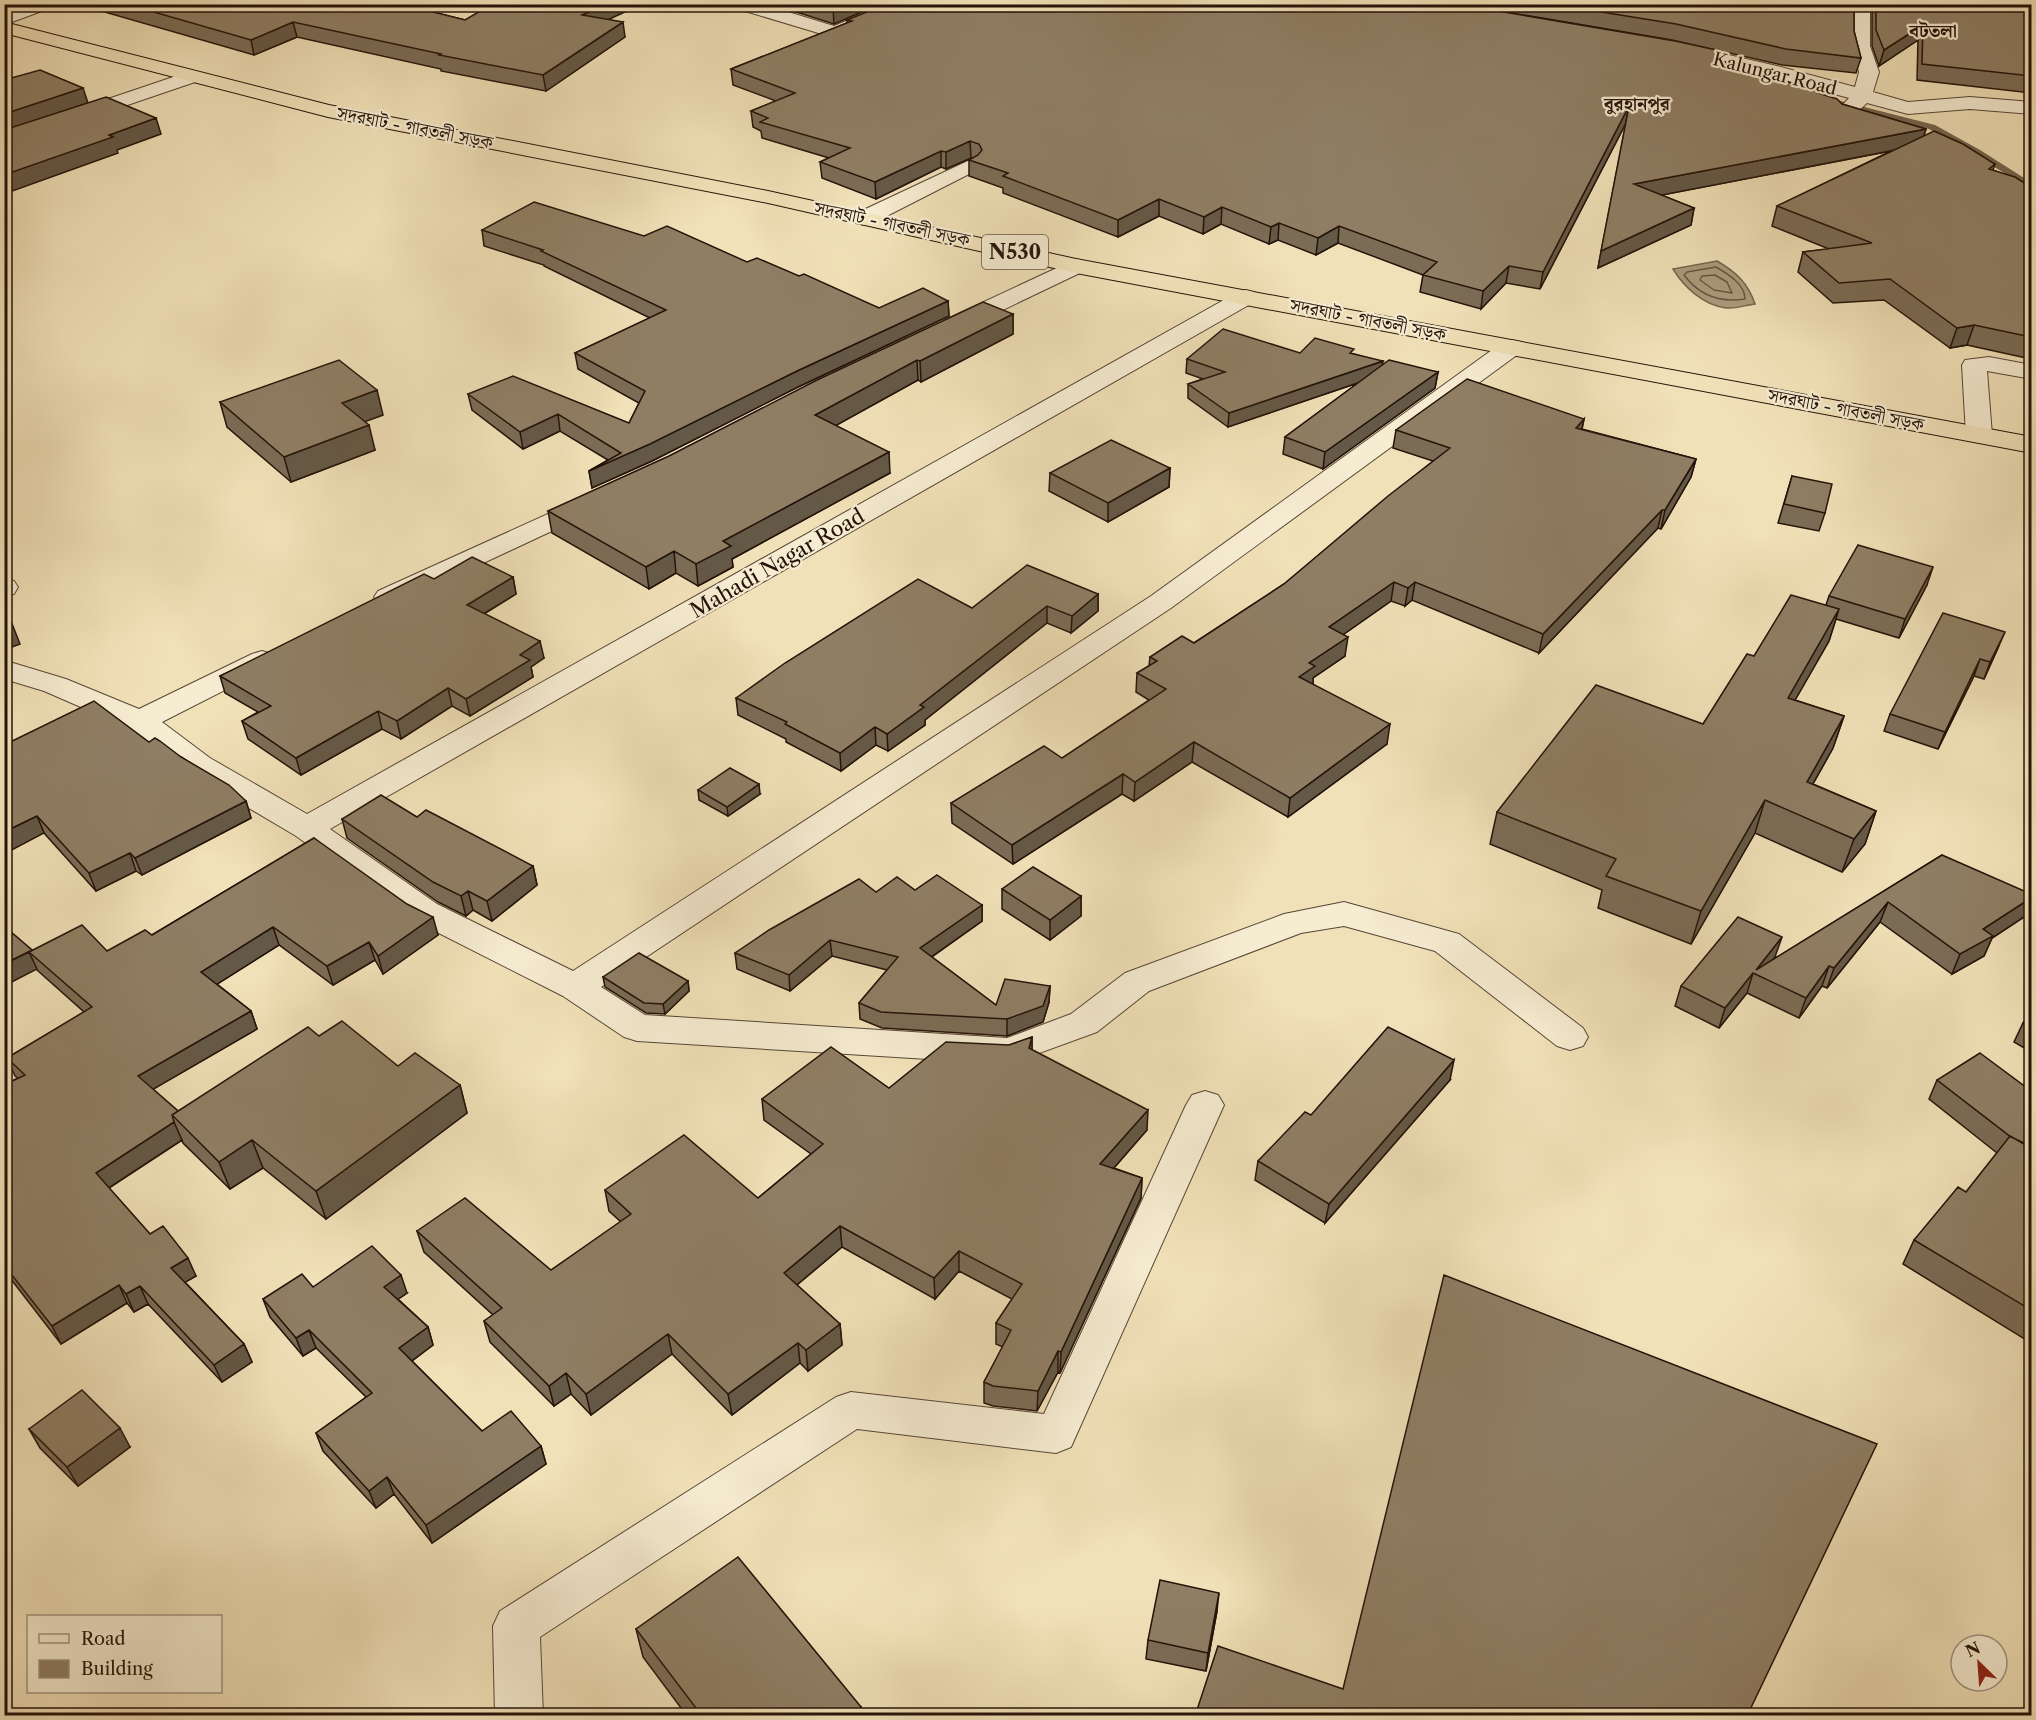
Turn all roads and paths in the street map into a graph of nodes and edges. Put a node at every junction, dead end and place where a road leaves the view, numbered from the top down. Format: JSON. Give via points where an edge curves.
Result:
{"nodes":[{"id":1,"x":44,"y":4,"type":"edge"},
{"id":2,"x":741,"y":4,"type":"edge"},
{"id":3,"x":904,"y":4,"type":"edge"},
{"id":4,"x":1867,"y":4,"type":"edge"},
{"id":5,"x":4,"y":20,"type":"edge"},
{"id":6,"x":4,"y":27,"type":"edge"},
{"id":7,"x":1661,"y":46,"type":"edge"},
{"id":8,"x":191,"y":77,"type":"junction"},
{"id":9,"x":1856,"y":103,"type":"junction"},
{"id":10,"x":2031,"y":108,"type":"edge"},
{"id":11,"x":1867,"y":121,"type":"edge"},
{"id":12,"x":4,"y":141,"type":"edge"},
{"id":13,"x":970,"y":166,"type":"edge"},
{"id":14,"x":865,"y":218,"type":"junction"},
{"id":15,"x":1076,"y":266,"type":"junction"},
{"id":16,"x":1246,"y":297,"type":"junction"},
{"id":17,"x":933,"y":335,"type":"edge"},
{"id":18,"x":1512,"y":347,"type":"junction"},
{"id":19,"x":2031,"y":372,"type":"edge"},
{"id":20,"x":1979,"y":435,"type":"junction"},
{"id":21,"x":2031,"y":445,"type":"edge"},
{"id":22,"x":609,"y":494,"type":"edge"},
{"id":23,"x":364,"y":609,"type":"edge"},
{"id":24,"x":279,"y":651,"type":"edge"},
{"id":25,"x":4,"y":673,"type":"edge"},
{"id":26,"x":140,"y":721,"type":"junction"},
{"id":27,"x":307,"y":828,"type":"junction"},
{"id":28,"x":575,"y":987,"type":"junction"},
{"id":29,"x":1570,"y":1037,"type":"dead end"},
{"id":30,"x":1205,"y":1105,"type":"dead end"},
{"id":31,"x":519,"y":1716,"type":"edge"}],
"edges":[{"from":1,"to":5,"type":"street"},
{"from":2,"to":3,"type":"street","via":[[835,32]]},
{"from":4,"to":9,"type":"street","via":[[1861,9],[1861,46],[1869,72]]},
{"from":6,"to":8,"type":"highway","name":"সদরঘাট - গাবতলী সড়ক","number":"N530"},
{"from":7,"to":9,"type":"street","name":"Kalungar Road","via":[[1777,72]]},
{"from":8,"to":12,"type":"street"},
{"from":8,"to":14,"type":"highway","name":"সদরঘাট - গাবতলী সড়ক","number":"N530","via":[[328,111]]},
{"from":9,"to":10,"type":"street","via":[[1908,108],[1970,103]]},
{"from":9,"to":11,"type":"street","via":[[1845,114]]},
{"from":13,"to":14,"type":"street"},
{"from":14,"to":15,"type":"highway","name":"সদরঘাট - গাবতলী সড়ক","number":"N530"},
{"from":15,"to":16,"type":"highway","name":"সদরঘাট - গাবতলী সড়ক","number":"N530"},
{"from":15,"to":17,"type":"street"},
{"from":16,"to":18,"type":"highway","name":"সদরঘাট - গাবতলী সড়ক","number":"N530"},
{"from":16,"to":27,"type":"street","name":"Mahadi Nagar Road"},
{"from":18,"to":20,"type":"highway","name":"সদরঘাট - গাবতলী সড়ক","number":"N530"},
{"from":18,"to":28,"type":"street","via":[[1161,602]]},
{"from":19,"to":20,"type":"street","via":[[1974,365]]},
{"from":20,"to":21,"type":"highway","name":"সদরঘাট - গাবতলী সড়ক","number":"N530"},
{"from":22,"to":23,"type":"street"},
{"from":24,"to":26,"type":"street"},
{"from":25,"to":26,"type":"street","via":[[13,672],[55,685]]},
{"from":26,"to":27,"type":"street","via":[[199,765]]},
{"from":27,"to":28,"type":"street","via":[[425,912]]},
{"from":28,"to":29,"type":"street","via":[[636,1028],[1009,1051],[1084,1023],[1137,982],[1296,922],[1344,914],[1447,942]]},
{"from":30,"to":31,"type":"street","via":[[1056,1434],[851,1410],[516,1626]]}]}
